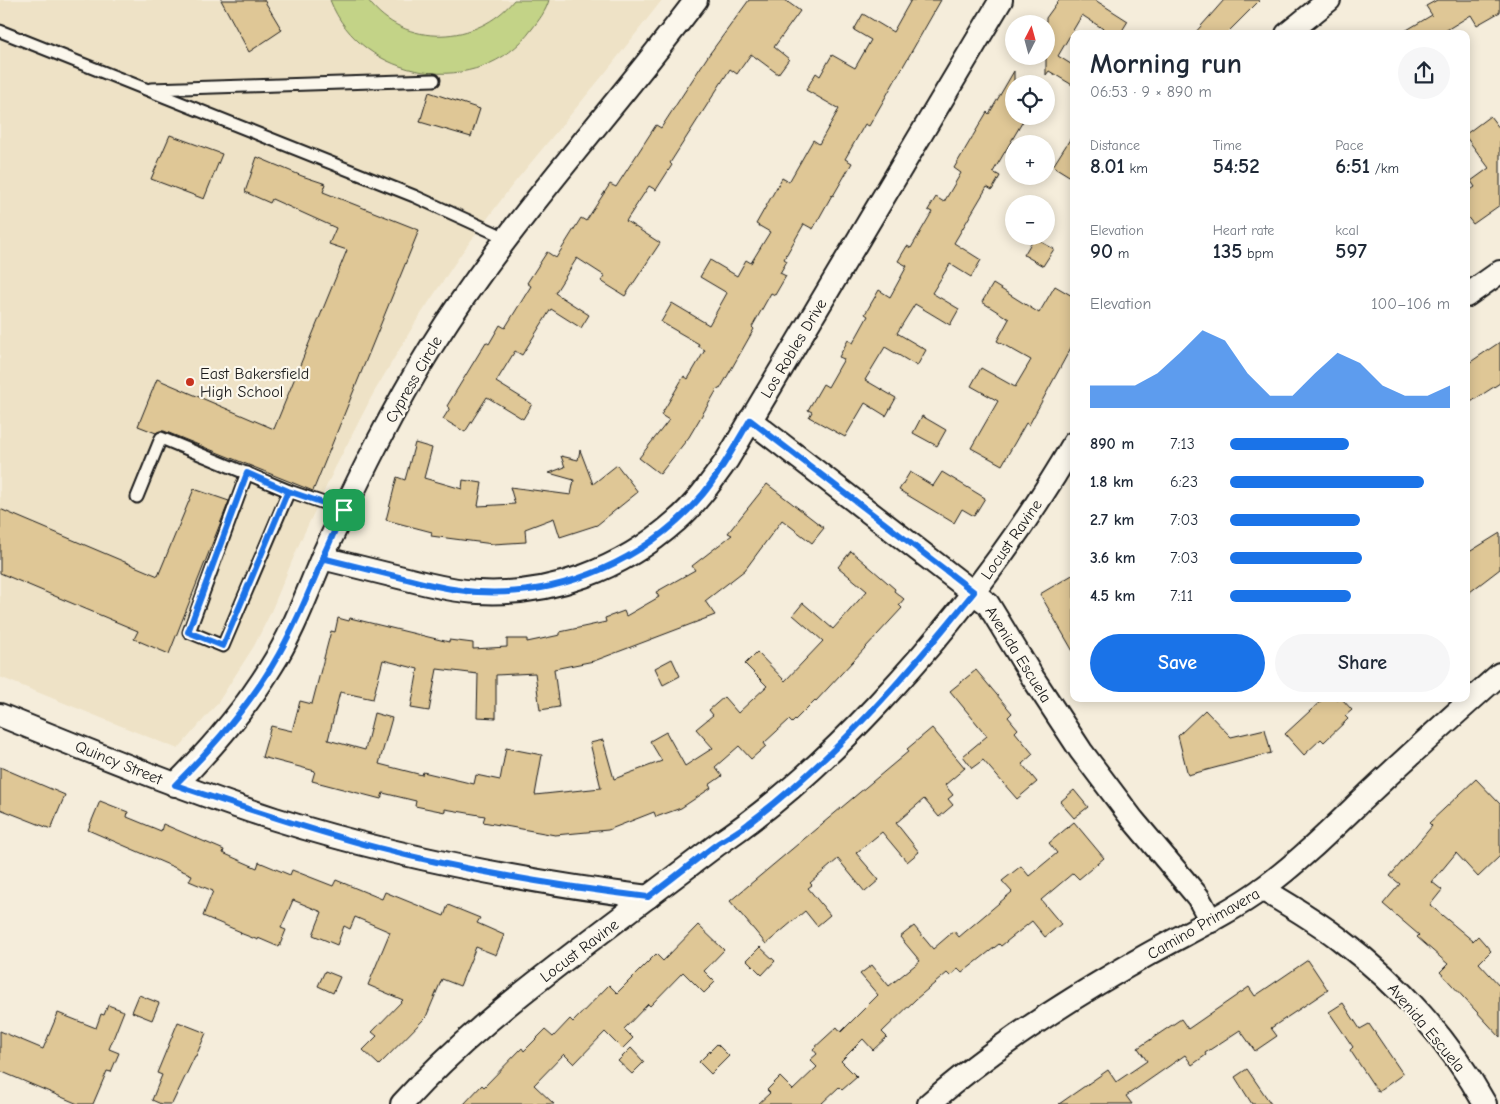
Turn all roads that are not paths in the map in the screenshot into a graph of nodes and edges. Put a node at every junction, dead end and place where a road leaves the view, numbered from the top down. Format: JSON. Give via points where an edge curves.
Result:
{"nodes":[{"id":1,"x":696,"y":0,"type":"edge"},
{"id":2,"x":1001,"y":0,"type":"edge"},
{"id":3,"x":1330,"y":0,"type":"edge"},
{"id":4,"x":1293,"y":30,"type":"edge"},
{"id":5,"x":0,"y":31,"type":"edge"},
{"id":6,"x":434,"y":80,"type":"dead end"},
{"id":7,"x":146,"y":89,"type":"junction"},
{"id":8,"x":506,"y":238,"type":"junction"},
{"id":9,"x":1500,"y":272,"type":"edge"},
{"id":10,"x":1470,"y":293,"type":"edge"},
{"id":11,"x":750,"y":420,"type":"junction"},
{"id":12,"x":1070,"y":450,"type":"edge"},
{"id":13,"x":247,"y":473,"type":"junction"},
{"id":14,"x":288,"y":491,"type":"junction"},
{"id":15,"x":137,"y":497,"type":"dead end"},
{"id":16,"x":344,"y":510,"type":"junction"},
{"id":17,"x":322,"y":558,"type":"junction"},
{"id":18,"x":974,"y":592,"type":"junction"},
{"id":19,"x":1500,"y":674,"type":"edge"},
{"id":20,"x":1470,"y":701,"type":"edge"},
{"id":21,"x":1468,"y":702,"type":"edge"},
{"id":22,"x":0,"y":715,"type":"edge"},
{"id":23,"x":175,"y":785,"type":"junction"},
{"id":24,"x":1262,"y":889,"type":"junction"},
{"id":25,"x":648,"y":897,"type":"junction"},
{"id":26,"x":1211,"y":921,"type":"junction"},
{"id":27,"x":402,"y":1104,"type":"edge"},
{"id":28,"x":929,"y":1104,"type":"edge"},
{"id":29,"x":1485,"y":1104,"type":"edge"}],
"edges":[{"from":1,"to":8,"type":"street","name":"Cypress Circle"},
{"from":2,"to":11,"type":"street","name":"Los Robles Drive"},
{"from":3,"to":4,"type":"street"},
{"from":5,"to":7,"type":"lane"},
{"from":6,"to":7,"type":"lane"},
{"from":7,"to":8,"type":"lane","via":[[414,196]]},
{"from":8,"to":16,"type":"street","name":"Cypress Circle","via":[[433,344],[392,413]]},
{"from":9,"to":10,"type":"street"},
{"from":11,"to":17,"type":"street","name":"Los Robles Drive","via":[[703,493],[677,520],[648,544],[585,577],[548,587],[478,592],[445,588]]},
{"from":11,"to":18,"type":"street","name":"Avenida Escuela"},
{"from":12,"to":18,"type":"street","name":"Locust Ravine","via":[[1017,534]]},
{"from":13,"to":14,"type":"lane"},
{"from":13,"to":14,"type":"lane","via":[[188,632],[223,646]]},
{"from":13,"to":15,"type":"lane","via":[[161,438]]},
{"from":14,"to":16,"type":"lane"},
{"from":16,"to":17,"type":"street","name":"Cypress Circle"},
{"from":17,"to":23,"type":"street","name":"Cypress Circle","via":[[272,666],[237,717]]},
{"from":18,"to":25,"type":"street","name":"Locust Ravine","via":[[918,661],[798,782],[749,824]]},
{"from":18,"to":26,"type":"street","name":"Avenida Escuela","via":[[988,604],[1081,751],[1198,898]]},
{"from":19,"to":20,"type":"street","name":"Camino Primavera"},
{"from":21,"to":24,"type":"street","name":"Camino Primavera"},
{"from":22,"to":23,"type":"street","name":"Quincy Street"},
{"from":23,"to":25,"type":"street","name":"Quincy Street","via":[[276,819],[379,848],[484,872]]},
{"from":24,"to":26,"type":"street","name":"Camino Primavera"},
{"from":24,"to":29,"type":"street","name":"Avenida Escuela","via":[[1327,930],[1379,972],[1414,1006],[1450,1050]]},
{"from":25,"to":27,"type":"street","name":"Locust Ravine","via":[[481,1026]]},
{"from":26,"to":28,"type":"street","name":"Camino Primavera","via":[[1046,1016]]}]}
